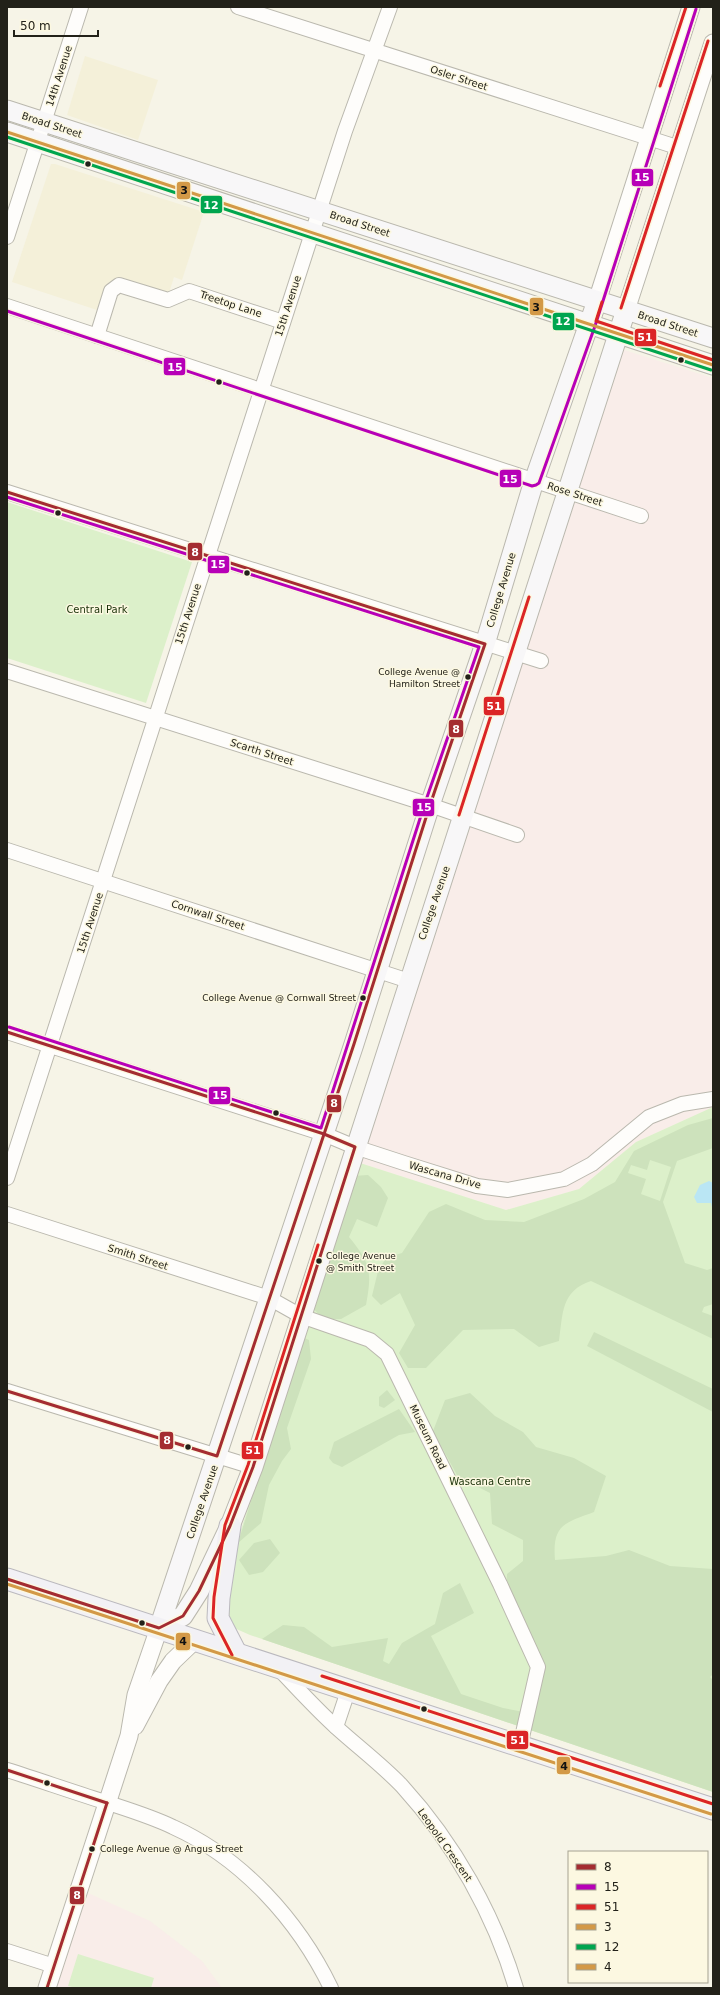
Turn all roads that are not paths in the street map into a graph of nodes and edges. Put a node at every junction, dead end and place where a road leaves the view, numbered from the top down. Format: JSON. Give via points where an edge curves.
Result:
{"nodes":[{"id":1,"x":81,"y":7,"type":"edge"},
{"id":2,"x":238,"y":7,"type":"edge"},
{"id":3,"x":390,"y":7,"type":"edge"},
{"id":4,"x":691,"y":7,"type":"edge"},
{"id":5,"x":713,"y":43,"type":"edge"},
{"id":6,"x":374,"y":51,"type":"junction"},
{"id":7,"x":7,"y":110,"type":"edge"},
{"id":8,"x":44,"y":122,"type":"junction"},
{"id":9,"x":7,"y":132,"type":"edge"},
{"id":10,"x":649,"y":139,"type":"junction"},
{"id":11,"x":38,"y":142,"type":"junction"},
{"id":12,"x":680,"y":148,"type":"junction"},
{"id":13,"x":319,"y":211,"type":"junction"},
{"id":14,"x":312,"y":234,"type":"junction"},
{"id":15,"x":7,"y":237,"type":"edge"},
{"id":16,"x":597,"y":301,"type":"junction"},
{"id":17,"x":7,"y":306,"type":"edge"},
{"id":18,"x":626,"y":310,"type":"junction"},
{"id":19,"x":283,"y":322,"type":"junction"},
{"id":20,"x":590,"y":324,"type":"junction"},
{"id":21,"x":619,"y":334,"type":"junction"},
{"id":22,"x":97,"y":336,"type":"junction"},
{"id":23,"x":713,"y":338,"type":"edge"},
{"id":24,"x":713,"y":365,"type":"edge"},
{"id":25,"x":261,"y":390,"type":"junction"},
{"id":26,"x":534,"y":481,"type":"junction"},
{"id":27,"x":7,"y":492,"type":"edge"},
{"id":28,"x":568,"y":492,"type":"junction"},
{"id":29,"x":641,"y":516,"type":"dead end"},
{"id":30,"x":207,"y":557,"type":"junction"},
{"id":31,"x":485,"y":644,"type":"junction"},
{"id":32,"x":516,"y":654,"type":"junction"},
{"id":33,"x":541,"y":661,"type":"dead end"},
{"id":34,"x":7,"y":671,"type":"edge"},
{"id":35,"x":155,"y":718,"type":"junction"},
{"id":36,"x":430,"y":805,"type":"junction"},
{"id":37,"x":464,"y":817,"type":"junction"},
{"id":38,"x":517,"y":835,"type":"dead end"},
{"id":39,"x":7,"y":850,"type":"edge"},
{"id":40,"x":103,"y":881,"type":"junction"},
{"id":41,"x":377,"y":970,"type":"junction"},
{"id":42,"x":409,"y":981,"type":"junction"},
{"id":43,"x":7,"y":1032,"type":"edge"},
{"id":44,"x":50,"y":1046,"type":"junction"},
{"id":45,"x":713,"y":1099,"type":"edge"},
{"id":46,"x":324,"y":1134,"type":"junction"},
{"id":47,"x":355,"y":1147,"type":"junction"},
{"id":48,"x":7,"y":1178,"type":"edge"},
{"id":49,"x":7,"y":1214,"type":"edge"},
{"id":50,"x":269,"y":1298,"type":"junction"},
{"id":51,"x":301,"y":1316,"type":"junction"},
{"id":52,"x":7,"y":1391,"type":"edge"},
{"id":53,"x":217,"y":1456,"type":"junction"},
{"id":54,"x":253,"y":1467,"type":"junction"},
{"id":55,"x":230,"y":1526,"type":"junction"},
{"id":56,"x":7,"y":1579,"type":"edge"},
{"id":57,"x":159,"y":1628,"type":"junction"},
{"id":58,"x":195,"y":1640,"type":"junction"},
{"id":59,"x":236,"y":1653,"type":"junction"},
{"id":60,"x":277,"y":1668,"type":"junction"},
{"id":61,"x":348,"y":1691,"type":"junction"},
{"id":62,"x":336,"y":1727,"type":"junction"},
{"id":63,"x":129,"y":1736,"type":"junction"},
{"id":64,"x":520,"y":1746,"type":"junction"},
{"id":65,"x":7,"y":1770,"type":"edge"},
{"id":66,"x":107,"y":1803,"type":"junction"},
{"id":67,"x":713,"y":1809,"type":"edge"},
{"id":68,"x":7,"y":1951,"type":"edge"},
{"id":69,"x":54,"y":1966,"type":"junction"},
{"id":70,"x":47,"y":1988,"type":"edge"},
{"id":71,"x":331,"y":1988,"type":"edge"},
{"id":72,"x":516,"y":1988,"type":"edge"}],
"edges":[{"from":1,"to":8,"type":"street","name":"14th Avenue"},
{"from":2,"to":6,"type":"street","name":"Osler Street"},
{"from":3,"to":6,"type":"street","name":"15th Avenue"},
{"from":4,"to":10,"type":"street","name":"College Avenue"},
{"from":5,"to":12,"type":"street","name":"College Avenue"},
{"from":6,"to":10,"type":"street","name":"Osler Street"},
{"from":6,"to":13,"type":"street","name":"15th Avenue"},
{"from":7,"to":8,"type":"main road","name":"Broad Street"},
{"from":8,"to":11,"type":"street","name":"14th Avenue"},
{"from":8,"to":13,"type":"main road","name":"Broad Street"},
{"from":9,"to":11,"type":"main road","name":"Broad Street"},
{"from":10,"to":12,"type":"street","name":"Osler Street"},
{"from":10,"to":16,"type":"street","name":"College Avenue"},
{"from":11,"to":14,"type":"main road","name":"Broad Street"},
{"from":11,"to":15,"type":"street","name":"14th Avenue"},
{"from":12,"to":18,"type":"street","name":"College Avenue"},
{"from":13,"to":14,"type":"street","name":"15th Avenue"},
{"from":13,"to":16,"type":"main road","name":"Broad Street"},
{"from":14,"to":19,"type":"street","name":"15th Avenue"},
{"from":14,"to":20,"type":"main road","name":"Broad Street"},
{"from":16,"to":18,"type":"main road","name":"Broad Street"},
{"from":16,"to":20,"type":"main road","name":"College Avenue"},
{"from":17,"to":22,"type":"street","name":"Rose Street"},
{"from":18,"to":21,"type":"main road","name":"College Avenue"},
{"from":18,"to":23,"type":"main road","name":"Broad Street"},
{"from":19,"to":22,"type":"street","name":"Treetop Lane","via":[[189,291],[168,300],[119,285],[111,291]]},
{"from":19,"to":25,"type":"street","name":"15th Avenue"},
{"from":20,"to":21,"type":"main road","name":"Broad Street"},
{"from":20,"to":26,"type":"main road","name":"College Avenue"},
{"from":21,"to":24,"type":"main road","name":"Broad Street"},
{"from":21,"to":28,"type":"main road","name":"College Avenue"},
{"from":22,"to":25,"type":"street","name":"Rose Street"},
{"from":25,"to":26,"type":"street","name":"Rose Street"},
{"from":25,"to":30,"type":"street","name":"15th Avenue"},
{"from":26,"to":28,"type":"street","name":"Rose Street"},
{"from":26,"to":31,"type":"main road","name":"College Avenue"},
{"from":27,"to":30,"type":"street"},
{"from":28,"to":29,"type":"street","name":"Rose Street"},
{"from":28,"to":32,"type":"main road","name":"College Avenue"},
{"from":30,"to":31,"type":"street"},
{"from":30,"to":35,"type":"street","name":"15th Avenue"},
{"from":31,"to":32,"type":"street"},
{"from":31,"to":36,"type":"main road","name":"College Avenue"},
{"from":32,"to":33,"type":"street"},
{"from":32,"to":37,"type":"main road","name":"College Avenue"},
{"from":34,"to":35,"type":"street","name":"Scarth Street"},
{"from":35,"to":36,"type":"street","name":"Scarth Street"},
{"from":35,"to":40,"type":"street","name":"15th Avenue"},
{"from":36,"to":37,"type":"street","name":"Scarth Street"},
{"from":36,"to":41,"type":"main road","name":"College Avenue"},
{"from":37,"to":38,"type":"street","name":"Scarth Street"},
{"from":37,"to":42,"type":"main road","name":"College Avenue"},
{"from":39,"to":40,"type":"street","name":"Cornwall Street"},
{"from":40,"to":41,"type":"street","name":"Cornwall Street"},
{"from":40,"to":44,"type":"street","name":"15th Avenue"},
{"from":41,"to":42,"type":"street","name":"Cornwall Street"},
{"from":41,"to":46,"type":"main road","name":"College Avenue"},
{"from":42,"to":47,"type":"main road","name":"College Avenue"},
{"from":43,"to":44,"type":"street","name":"Wascana Drive"},
{"from":44,"to":46,"type":"street","name":"Wascana Drive"},
{"from":44,"to":48,"type":"street","name":"15th Avenue"},
{"from":45,"to":47,"type":"street","name":"Wascana Drive","via":[[682,1104],[648,1117],[592,1164],[564,1179],[508,1190],[477,1186]]},
{"from":46,"to":47,"type":"street","name":"Wascana Drive"},
{"from":46,"to":50,"type":"main road","name":"College Avenue"},
{"from":47,"to":51,"type":"main road","name":"College Avenue"},
{"from":49,"to":50,"type":"street","name":"Smith Street"},
{"from":50,"to":51,"type":"street","name":"Museum Road"},
{"from":50,"to":53,"type":"main road","name":"College Avenue"},
{"from":51,"to":54,"type":"main road","name":"College Avenue"},
{"from":51,"to":64,"type":"street","name":"Museum Road","via":[[370,1340],[387,1354],[538,1667]]},
{"from":52,"to":53,"type":"street"},
{"from":53,"to":54,"type":"street"},
{"from":53,"to":57,"type":"main road","name":"College Avenue"},
{"from":54,"to":55,"type":"main road","name":"College Avenue"},
{"from":55,"to":57,"type":"main road","name":"College Avenue","via":[[199,1591],[183,1616]]},
{"from":55,"to":59,"type":"main road","via":[[218,1618]]},
{"from":56,"to":57,"type":"main road"},
{"from":57,"to":58,"type":"main road"},
{"from":57,"to":63,"type":"street","name":"College Avenue","via":[[136,1695]]},
{"from":58,"to":59,"type":"main road"},
{"from":58,"to":63,"type":"street","name":"College Avenue","via":[[173,1661]]},
{"from":59,"to":60,"type":"main road"},
{"from":60,"to":61,"type":"main road"},
{"from":60,"to":62,"type":"street","name":"Leopold Crescent"},
{"from":61,"to":62,"type":"street"},
{"from":61,"to":64,"type":"main road"},
{"from":62,"to":72,"type":"street","name":"Leopold Crescent","via":[[402,1787],[443,1840],[473,1885],[492,1922]]},
{"from":63,"to":66,"type":"street","name":"College Avenue"},
{"from":64,"to":67,"type":"main road"},
{"from":65,"to":66,"type":"street"},
{"from":66,"to":69,"type":"street","name":"College Avenue"},
{"from":66,"to":71,"type":"street","via":[[133,1810],[174,1827],[232,1863],[290,1922],[308,1947]]},
{"from":68,"to":69,"type":"street"},
{"from":69,"to":70,"type":"street","name":"College Avenue"}]}
